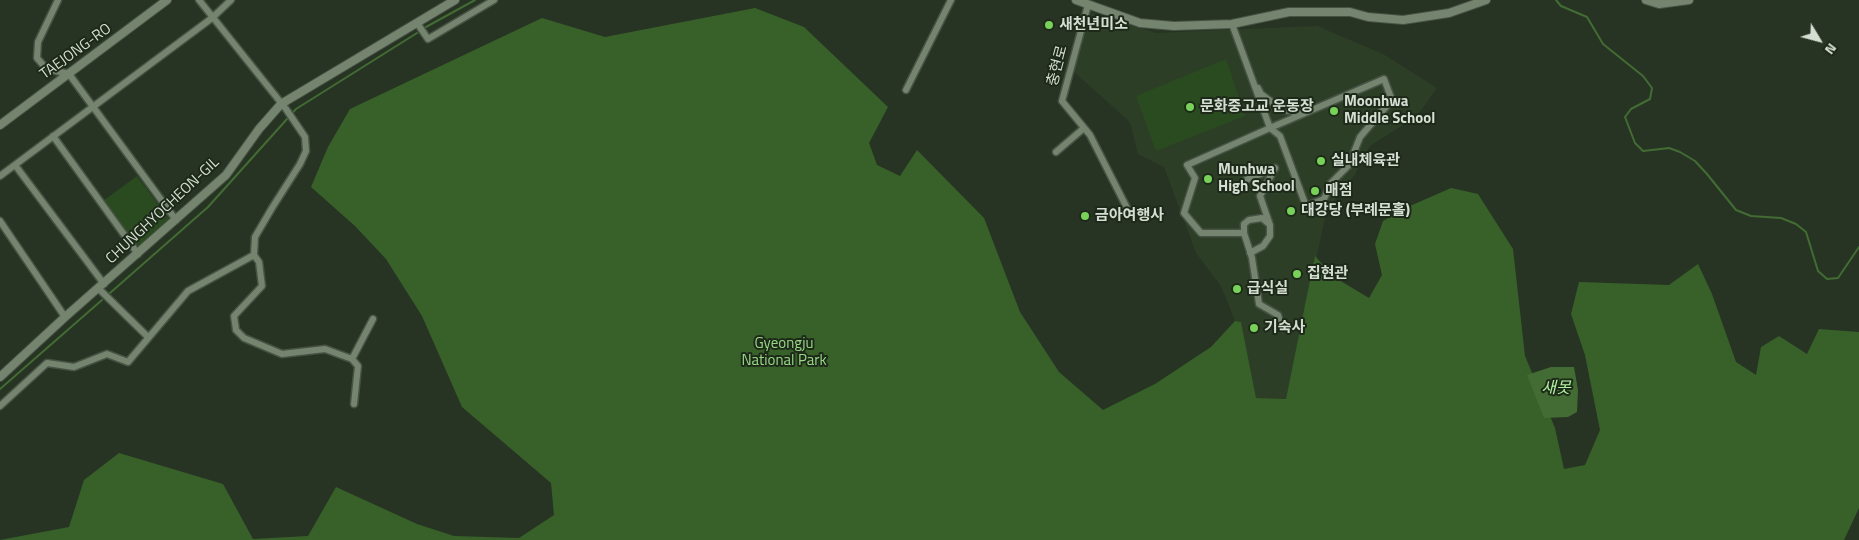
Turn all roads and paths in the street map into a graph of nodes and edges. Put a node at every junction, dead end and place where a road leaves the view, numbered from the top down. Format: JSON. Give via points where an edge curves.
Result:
{"nodes":[{"id":1,"x":58,"y":0,"type":"edge"},
{"id":2,"x":167,"y":0,"type":"edge"},
{"id":3,"x":199,"y":0,"type":"edge"},
{"id":4,"x":231,"y":0,"type":"edge"},
{"id":5,"x":455,"y":0,"type":"edge"},
{"id":6,"x":494,"y":0,"type":"edge"},
{"id":7,"x":951,"y":0,"type":"edge"},
{"id":8,"x":1076,"y":0,"type":"edge"},
{"id":9,"x":1486,"y":0,"type":"edge"},
{"id":10,"x":1646,"y":0,"type":"edge"},
{"id":11,"x":1689,"y":0,"type":"edge"},
{"id":12,"x":158,"y":3,"type":"edge"},
{"id":13,"x":1088,"y":5,"type":"junction"},
{"id":14,"x":212,"y":18,"type":"junction"},
{"id":15,"x":417,"y":23,"type":"junction"},
{"id":16,"x":1232,"y":24,"type":"junction"},
{"id":17,"x":69,"y":74,"type":"junction"},
{"id":18,"x":1252,"y":78,"type":"junction"},
{"id":19,"x":906,"y":90,"type":"dead end"},
{"id":20,"x":281,"y":104,"type":"junction"},
{"id":21,"x":93,"y":107,"type":"junction"},
{"id":22,"x":1303,"y":114,"type":"junction"},
{"id":23,"x":0,"y":124,"type":"edge"},
{"id":24,"x":1084,"y":128,"type":"junction"},
{"id":25,"x":1270,"y":128,"type":"junction"},
{"id":26,"x":53,"y":136,"type":"junction"},
{"id":27,"x":1056,"y":152,"type":"dead end"},
{"id":28,"x":15,"y":165,"type":"junction"},
{"id":29,"x":0,"y":176,"type":"edge"},
{"id":30,"x":1246,"y":180,"type":"dead end"},
{"id":31,"x":1127,"y":208,"type":"dead end"},
{"id":32,"x":176,"y":220,"type":"junction"},
{"id":33,"x":0,"y":221,"type":"edge"},
{"id":34,"x":1270,"y":225,"type":"junction"},
{"id":35,"x":2,"y":229,"type":"edge"},
{"id":36,"x":1244,"y":233,"type":"junction"},
{"id":37,"x":1250,"y":253,"type":"junction"},
{"id":38,"x":138,"y":254,"type":"junction"},
{"id":39,"x":254,"y":255,"type":"junction"},
{"id":40,"x":101,"y":286,"type":"junction"},
{"id":41,"x":65,"y":317,"type":"junction"},
{"id":42,"x":373,"y":319,"type":"dead end"},
{"id":43,"x":1282,"y":328,"type":"dead end"},
{"id":44,"x":148,"y":337,"type":"junction"},
{"id":45,"x":352,"y":358,"type":"junction"},
{"id":46,"x":0,"y":377,"type":"edge"},
{"id":47,"x":354,"y":404,"type":"dead end"},
{"id":48,"x":0,"y":406,"type":"edge"}],
"edges":[{"from":1,"to":17,"type":"street","via":[[38,42],[37,58],[44,66]]},
{"from":2,"to":12,"type":"street","name":"TAEJONG-RO"},
{"from":3,"to":14,"type":"street"},
{"from":4,"to":14,"type":"street"},
{"from":5,"to":15,"type":"street","name":"CHUNGHYOCHEON-GIL"},
{"from":6,"to":15,"type":"street","via":[[428,39]]},
{"from":7,"to":19,"type":"street"},
{"from":8,"to":13,"type":"street"},
{"from":9,"to":16,"type":"street","via":[[1449,13],[1402,20],[1350,12],[1289,12]]},
{"from":10,"to":11,"type":"street","via":[[1659,4]]},
{"from":12,"to":17,"type":"street","name":"TAEJONG-RO"},
{"from":13,"to":16,"type":"street","via":[[1140,23],[1174,26]]},
{"from":13,"to":24,"type":"street","name":"충현로","via":[[1062,101]]},
{"from":14,"to":20,"type":"street"},
{"from":14,"to":21,"type":"street"},
{"from":15,"to":20,"type":"street","name":"CHUNGHYOCHEON-GIL"},
{"from":16,"to":18,"type":"street"},
{"from":17,"to":21,"type":"street"},
{"from":17,"to":23,"type":"street","name":"TAEJONG-RO"},
{"from":18,"to":22,"type":"street","via":[[1261,94],[1280,109]]},
{"from":18,"to":25,"type":"street"},
{"from":20,"to":32,"type":"street","name":"CHUNGHYOCHEON-GIL","via":[[226,175]]},
{"from":20,"to":39,"type":"street","via":[[305,137],[306,150],[256,238]]},
{"from":21,"to":26,"type":"street"},
{"from":21,"to":32,"type":"street"},
{"from":22,"to":25,"type":"street"},
{"from":22,"to":25,"type":"street","via":[[1384,79],[1392,100],[1360,137],[1349,165],[1331,183],[1324,199],[1306,206],[1280,136]]},
{"from":24,"to":27,"type":"street"},
{"from":24,"to":31,"type":"street","name":"충현로"},
{"from":25,"to":36,"type":"street","via":[[1187,165],[1195,178],[1184,213],[1201,232]]},
{"from":26,"to":28,"type":"street"},
{"from":26,"to":38,"type":"street"},
{"from":28,"to":29,"type":"street"},
{"from":28,"to":40,"type":"street"},
{"from":30,"to":34,"type":"street","via":[[1275,168],[1260,196]]},
{"from":32,"to":38,"type":"street","name":"CHUNGHYOCHEON-GIL"},
{"from":33,"to":35,"type":"street"},
{"from":34,"to":36,"type":"street","via":[[1262,218],[1249,220],[1244,224]]},
{"from":34,"to":37,"type":"street","via":[[1270,236],[1263,246]]},
{"from":35,"to":41,"type":"street"},
{"from":36,"to":37,"type":"street"},
{"from":37,"to":43,"type":"street","via":[[1259,304],[1278,315]]},
{"from":38,"to":40,"type":"street","name":"CHUNGHYOCHEON-GIL"},
{"from":39,"to":44,"type":"street","via":[[188,291]]},
{"from":39,"to":45,"type":"street","via":[[259,262],[262,286],[234,316],[236,330],[244,338],[282,354],[325,349]]},
{"from":40,"to":41,"type":"street","name":"CHUNGHYOCHEON-GIL"},
{"from":40,"to":44,"type":"street"},
{"from":41,"to":46,"type":"street","name":"CHUNGHYOCHEON-GIL"},
{"from":42,"to":45,"type":"street"},
{"from":44,"to":48,"type":"street","via":[[128,362],[102,354],[74,367],[47,363]]},
{"from":45,"to":47,"type":"street","via":[[358,366]]}]}
